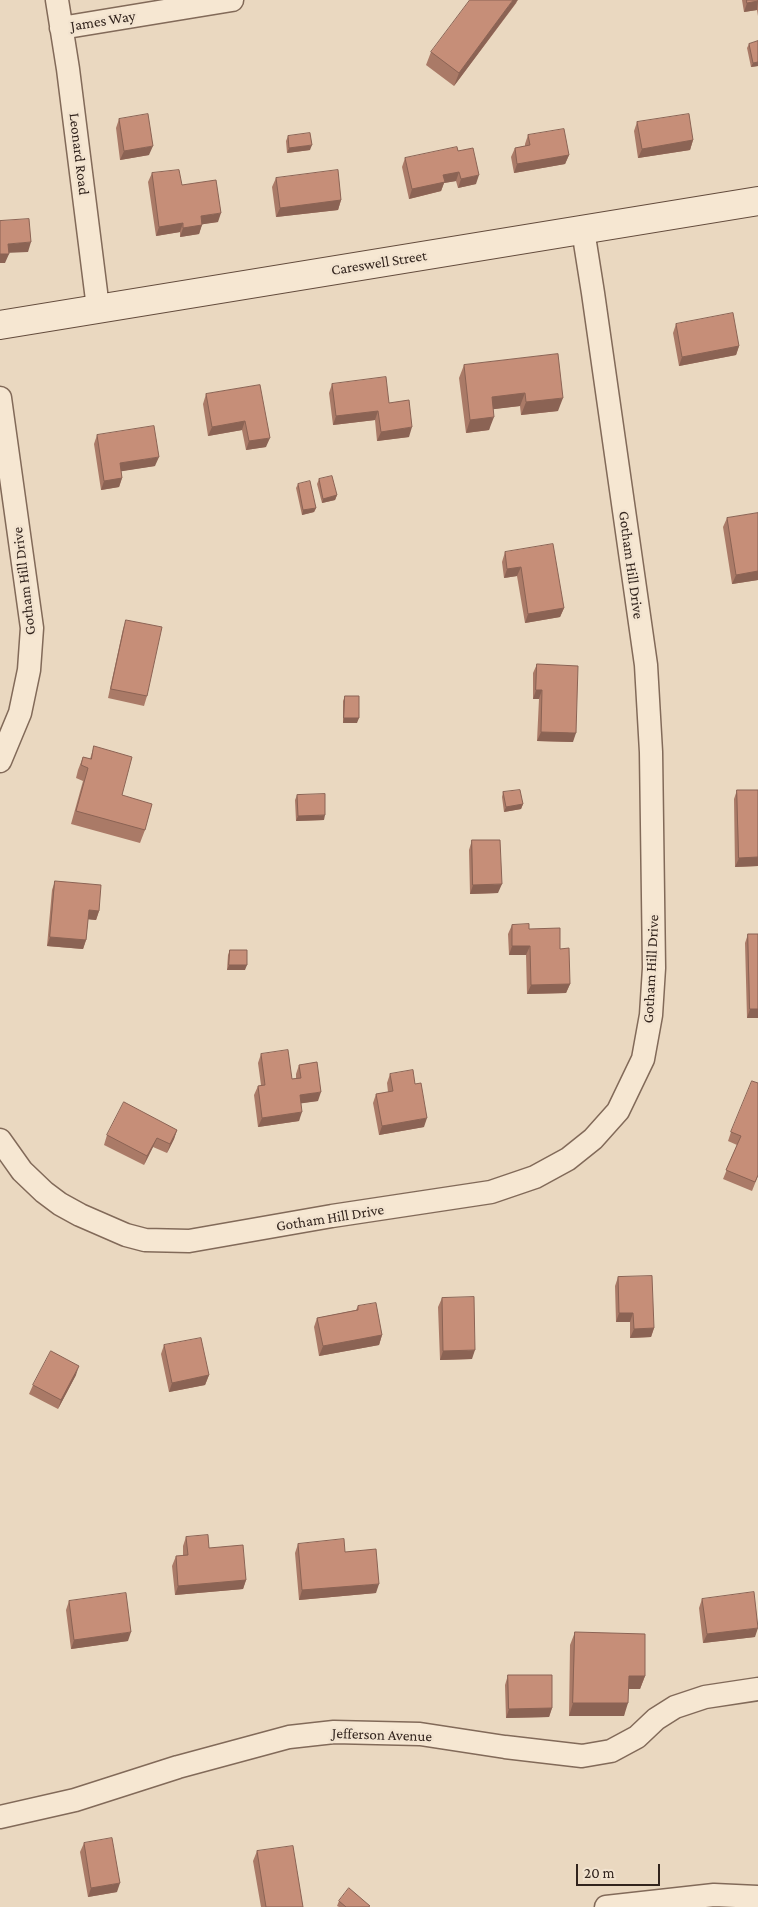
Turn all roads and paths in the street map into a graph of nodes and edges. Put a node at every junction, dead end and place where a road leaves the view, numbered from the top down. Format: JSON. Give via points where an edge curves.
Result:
{"nodes":[{"id":1,"x":57,"y":0,"type":"edge"},
{"id":2,"x":232,"y":0,"type":"edge"},
{"id":3,"x":61,"y":28,"type":"junction"},
{"id":4,"x":758,"y":201,"type":"edge"},
{"id":5,"x":583,"y":230,"type":"junction"},
{"id":6,"x":98,"y":308,"type":"junction"},
{"id":7,"x":0,"y":325,"type":"edge"},
{"id":8,"x":0,"y":398,"type":"edge"},
{"id":9,"x":0,"y":761,"type":"edge"},
{"id":10,"x":0,"y":1140,"type":"edge"},
{"id":11,"x":758,"y":1689,"type":"edge"},
{"id":12,"x":0,"y":1817,"type":"edge"},
{"id":13,"x":758,"y":1897,"type":"edge"},
{"id":14,"x":606,"y":1907,"type":"edge"}],
"edges":[{"from":1,"to":3,"type":"street","name":"Leonard Road"},
{"from":2,"to":3,"type":"street","name":"James Way"},
{"from":3,"to":6,"type":"street","name":"Leonard Road"},
{"from":4,"to":5,"type":"main road","name":"Careswell Street"},
{"from":5,"to":6,"type":"main road","name":"Careswell Street"},
{"from":5,"to":10,"type":"street","name":"Gotham Hill Drive","via":[[646,665],[651,752],[654,968],[651,1015],[642,1058],[618,1112],[593,1139],[568,1159],[535,1177],[491,1192],[189,1241],[145,1240],[80,1215],[44,1192],[22,1171]]},
{"from":6,"to":7,"type":"main road","name":"Careswell Street"},
{"from":8,"to":9,"type":"street","name":"Gotham Hill Drive","via":[[32,628],[29,670],[20,713]]},
{"from":11,"to":12,"type":"street","name":"Jefferson Avenue","via":[[705,1697],[675,1707],[637,1737],[611,1750],[582,1756],[420,1734],[334,1732],[289,1737],[178,1767],[75,1800]]},
{"from":13,"to":14,"type":"street","via":[[714,1895]]}]}
